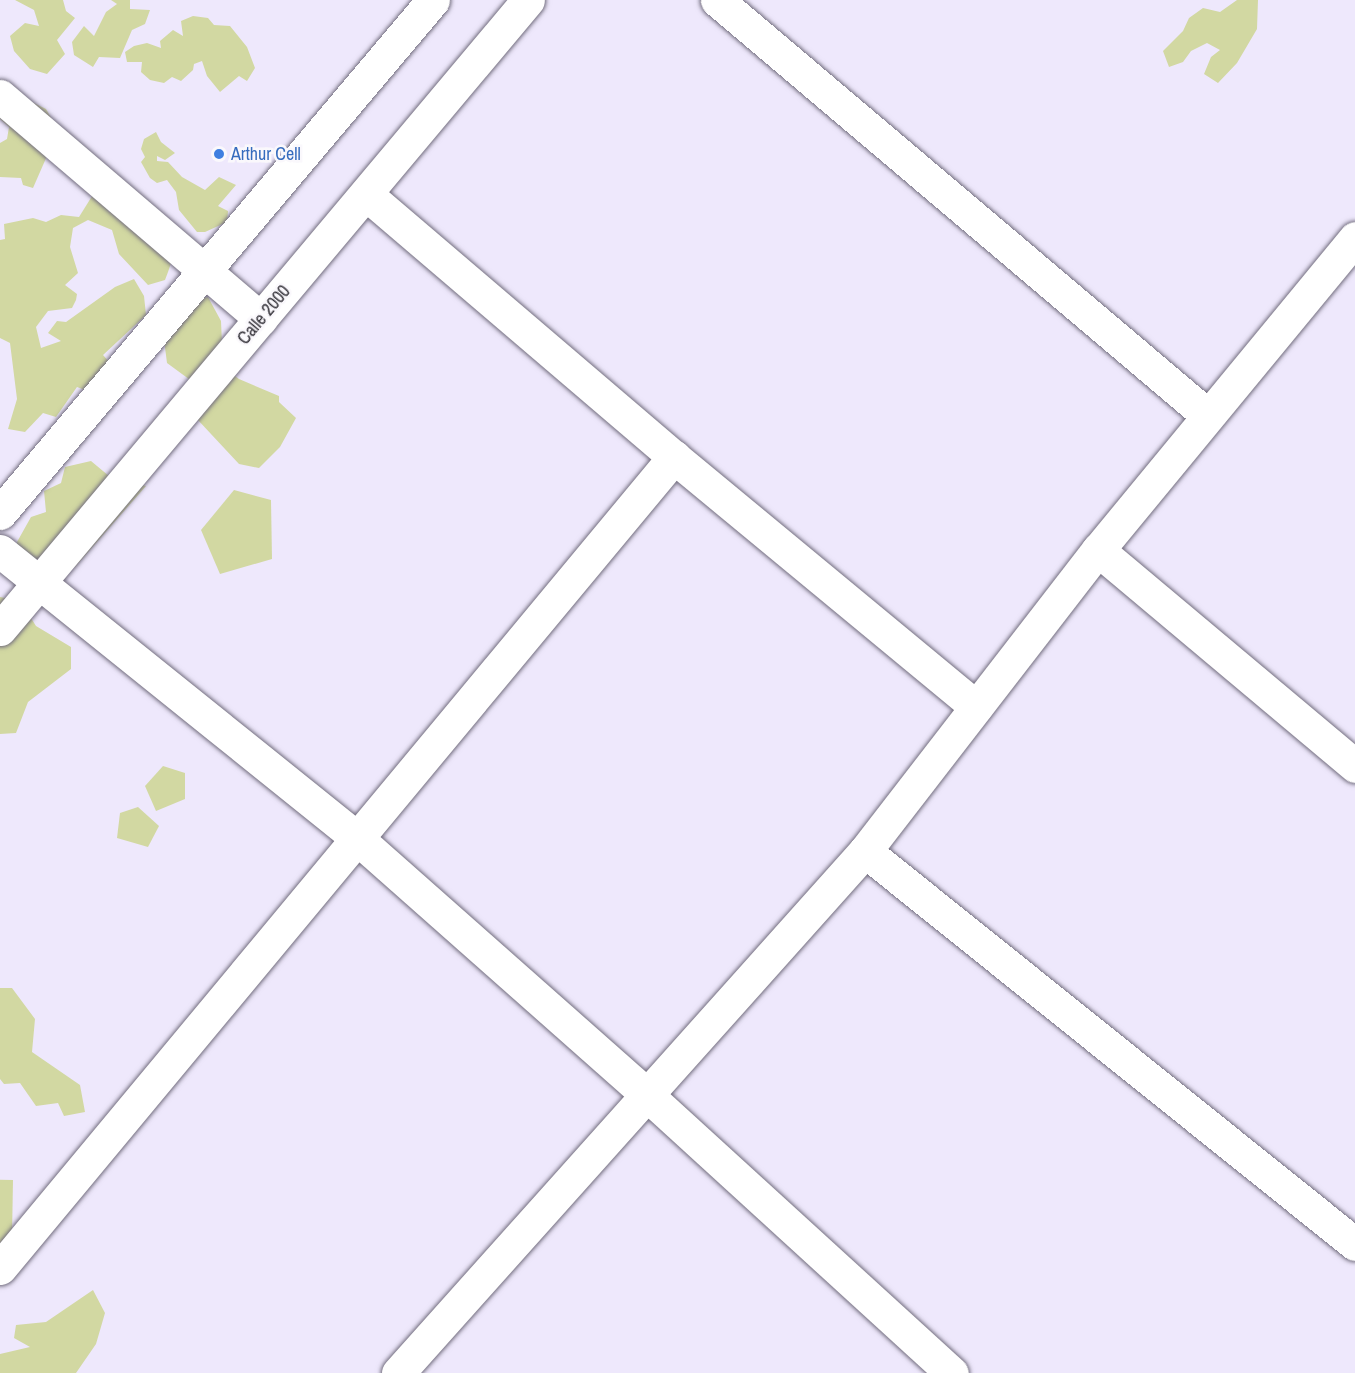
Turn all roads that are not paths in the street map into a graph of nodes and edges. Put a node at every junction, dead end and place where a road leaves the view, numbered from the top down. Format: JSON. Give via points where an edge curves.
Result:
{"nodes":[{"id":1,"x":433,"y":0,"type":"edge"},
{"id":2,"x":528,"y":0,"type":"edge"},
{"id":3,"x":717,"y":0,"type":"edge"},
{"id":4,"x":0,"y":96,"type":"edge"},
{"id":5,"x":366,"y":194,"type":"junction"},
{"id":6,"x":1355,"y":238,"type":"edge"},
{"id":7,"x":201,"y":270,"type":"junction"},
{"id":8,"x":261,"y":319,"type":"junction"},
{"id":9,"x":1207,"y":415,"type":"junction"},
{"id":10,"x":674,"y":457,"type":"junction"},
{"id":11,"x":0,"y":513,"type":"edge"},
{"id":12,"x":1098,"y":550,"type":"junction"},
{"id":13,"x":0,"y":551,"type":"edge"},
{"id":14,"x":41,"y":581,"type":"junction"},
{"id":15,"x":0,"y":629,"type":"edge"},
{"id":16,"x":976,"y":706,"type":"junction"},
{"id":17,"x":1355,"y":766,"type":"edge"},
{"id":18,"x":357,"y":838,"type":"junction"},
{"id":19,"x":865,"y":851,"type":"junction"},
{"id":20,"x":646,"y":1094,"type":"junction"},
{"id":21,"x":1355,"y":1244,"type":"edge"},
{"id":22,"x":0,"y":1268,"type":"edge"},
{"id":23,"x":398,"y":1373,"type":"edge"},
{"id":24,"x":952,"y":1373,"type":"edge"}],
"edges":[{"from":1,"to":7,"type":"street"},
{"from":2,"to":5,"type":"street","name":"Calle 2000"},
{"from":3,"to":9,"type":"street"},
{"from":4,"to":7,"type":"street"},
{"from":5,"to":8,"type":"street","name":"Calle 2000"},
{"from":5,"to":10,"type":"street"},
{"from":6,"to":9,"type":"street"},
{"from":7,"to":8,"type":"street"},
{"from":7,"to":11,"type":"street"},
{"from":8,"to":14,"type":"street","name":"Calle 2000"},
{"from":9,"to":12,"type":"street"},
{"from":10,"to":16,"type":"street"},
{"from":10,"to":18,"type":"street"},
{"from":12,"to":16,"type":"street"},
{"from":12,"to":17,"type":"street"},
{"from":13,"to":14,"type":"street"},
{"from":14,"to":15,"type":"street","name":"Calle 2000"},
{"from":14,"to":18,"type":"street"},
{"from":16,"to":19,"type":"street"},
{"from":18,"to":20,"type":"street"},
{"from":18,"to":22,"type":"street"},
{"from":19,"to":20,"type":"street"},
{"from":19,"to":21,"type":"street"},
{"from":20,"to":23,"type":"street"},
{"from":20,"to":24,"type":"street"}]}
